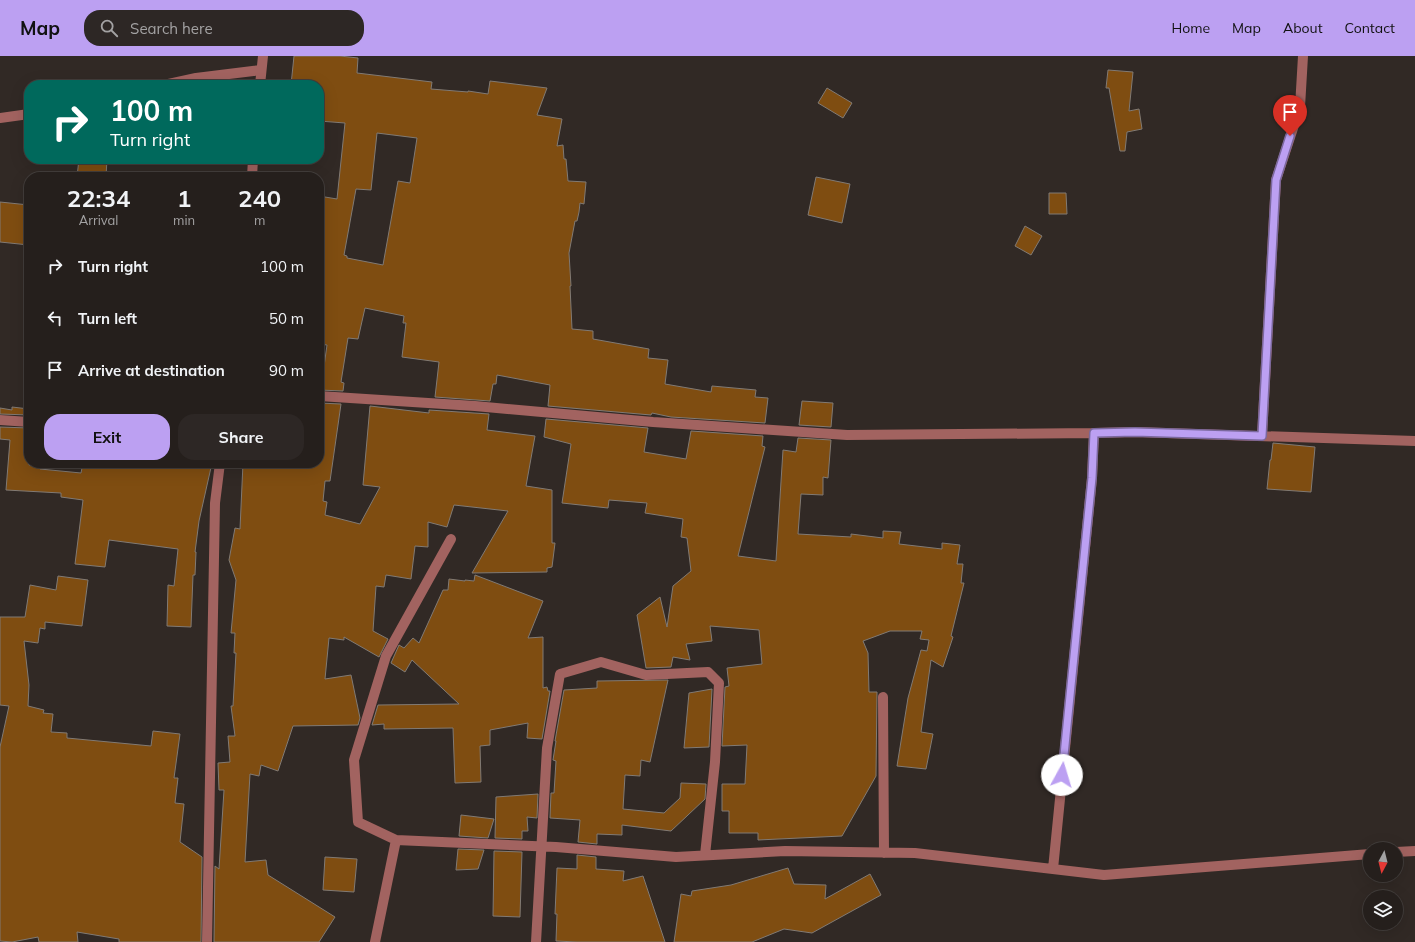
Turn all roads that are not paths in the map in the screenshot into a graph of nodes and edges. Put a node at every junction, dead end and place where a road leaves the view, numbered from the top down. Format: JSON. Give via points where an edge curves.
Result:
{"nodes":[{"id":1,"x":263,"y":56,"type":"edge"},
{"id":2,"x":1304,"y":56,"type":"edge"},
{"id":3,"x":262,"y":70,"type":"junction"},
{"id":4,"x":187,"y":80,"type":"edge"},
{"id":5,"x":261,"y":80,"type":"edge"},
{"id":6,"x":24,"y":115,"type":"edge"},
{"id":7,"x":0,"y":118,"type":"edge"},
{"id":8,"x":324,"y":396,"type":"edge"},
{"id":9,"x":0,"y":420,"type":"edge"},
{"id":10,"x":24,"y":422,"type":"edge"},
{"id":11,"x":1094,"y":433,"type":"junction"},
{"id":12,"x":1262,"y":436,"type":"junction"},
{"id":13,"x":1415,"y":441,"type":"edge"},
{"id":14,"x":219,"y":468,"type":"edge"},
{"id":15,"x":451,"y":539,"type":"dead end"},
{"id":16,"x":883,"y":697,"type":"dead end"},
{"id":17,"x":396,"y":840,"type":"junction"},
{"id":18,"x":541,"y":847,"type":"junction"},
{"id":19,"x":1415,"y":851,"type":"edge"},
{"id":20,"x":1403,"y":852,"type":"edge"},
{"id":21,"x":884,"y":853,"type":"junction"},
{"id":22,"x":705,"y":855,"type":"junction"},
{"id":23,"x":1363,"y":855,"type":"edge"},
{"id":24,"x":1053,"y":869,"type":"junction"},
{"id":25,"x":207,"y":942,"type":"edge"},
{"id":26,"x":375,"y":942,"type":"edge"},
{"id":27,"x":536,"y":942,"type":"edge"}],
"edges":[{"from":1,"to":3,"type":"street"},
{"from":2,"to":12,"type":"street","via":[[1300,107],[1276,180]]},
{"from":3,"to":4,"type":"street"},
{"from":3,"to":5,"type":"street"},
{"from":6,"to":7,"type":"street"},
{"from":8,"to":11,"type":"street","via":[[847,436]]},
{"from":9,"to":10,"type":"street"},
{"from":11,"to":12,"type":"street"},
{"from":11,"to":24,"type":"street","via":[[1092,478]]},
{"from":12,"to":13,"type":"street"},
{"from":14,"to":25,"type":"street","via":[[215,503]]},
{"from":15,"to":17,"type":"street","via":[[386,656],[354,760],[358,822]]},
{"from":16,"to":21,"type":"street"},
{"from":17,"to":18,"type":"street"},
{"from":17,"to":26,"type":"street"},
{"from":18,"to":22,"type":"street","via":[[676,857]]},
{"from":18,"to":22,"type":"street","via":[[547,748],[560,674],[601,662],[646,675],[708,672],[719,683],[715,762]]},
{"from":18,"to":27,"type":"street"},
{"from":19,"to":20,"type":"street"},
{"from":21,"to":22,"type":"street","via":[[785,851]]},
{"from":21,"to":24,"type":"street","via":[[915,853]]},
{"from":23,"to":24,"type":"street","via":[[1104,875]]}]}
